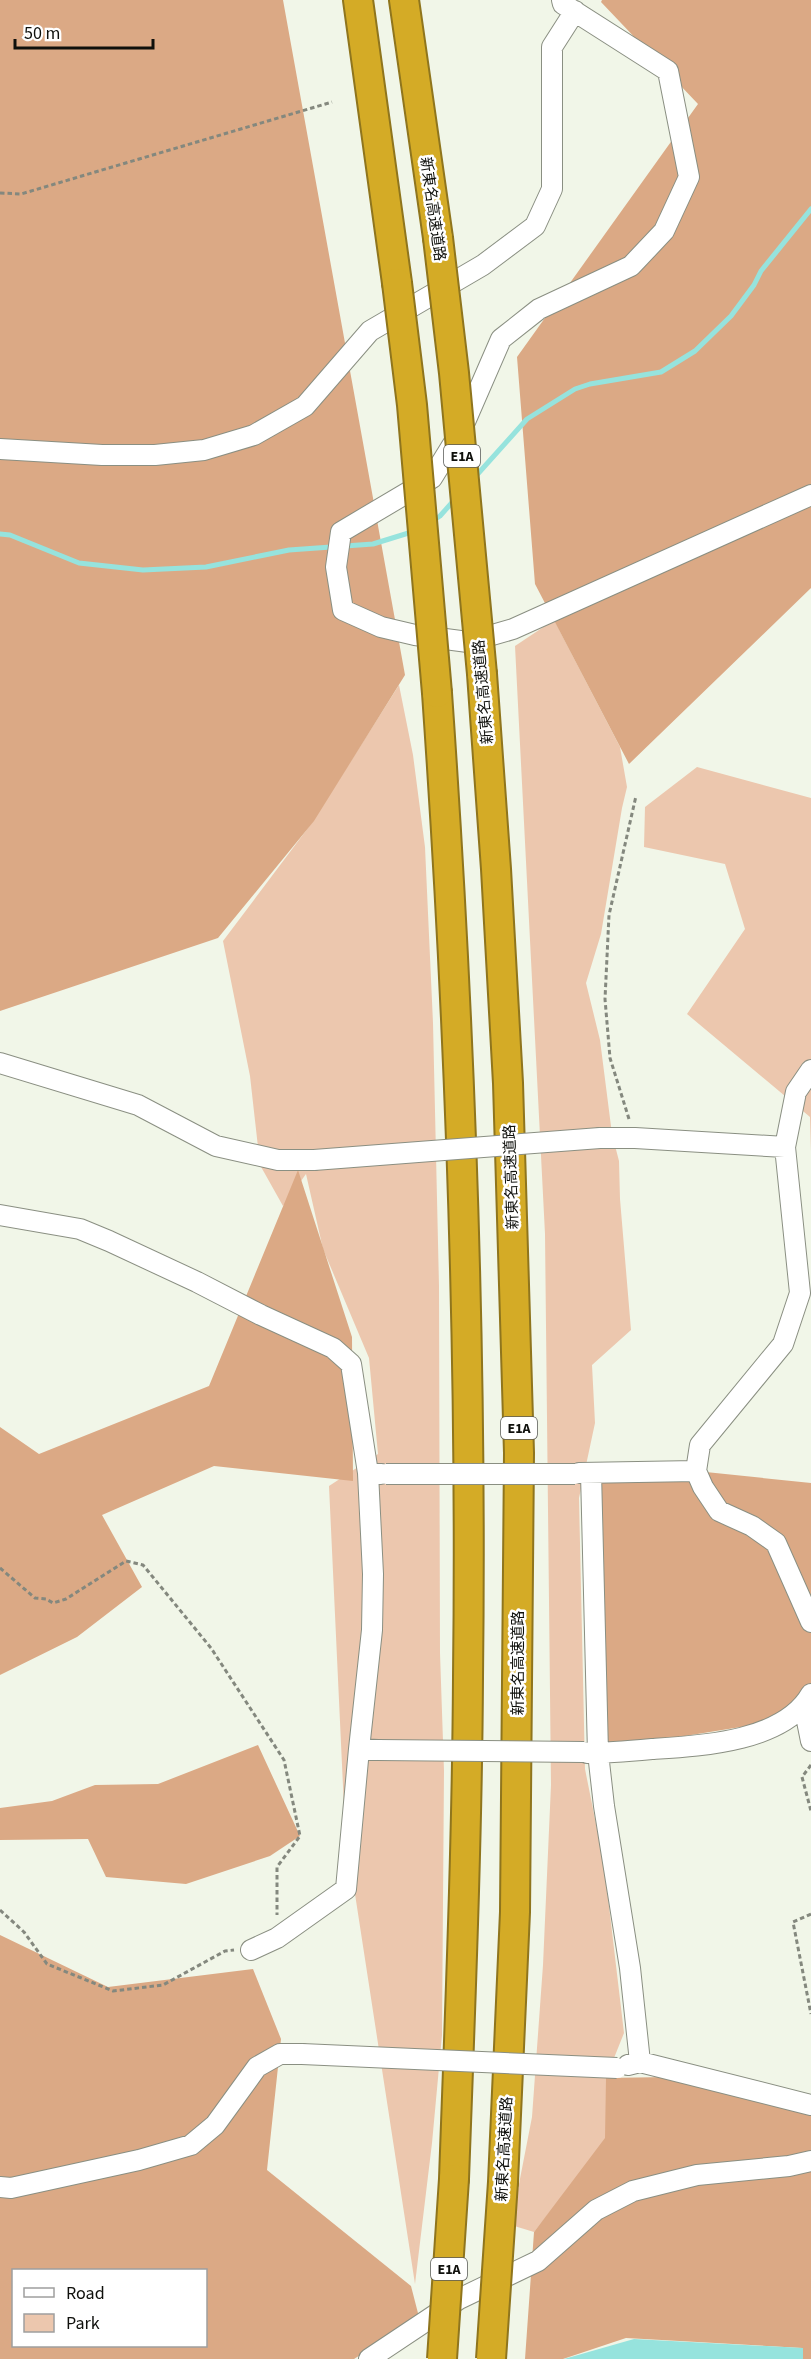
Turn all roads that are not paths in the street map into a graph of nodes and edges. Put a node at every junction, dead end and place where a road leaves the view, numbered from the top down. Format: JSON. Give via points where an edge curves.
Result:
{"nodes":[{"id":1,"x":358,"y":0,"type":"edge"},
{"id":2,"x":404,"y":0,"type":"edge"},
{"id":3,"x":568,"y":5,"type":"edge"},
{"id":4,"x":0,"y":449,"type":"edge"},
{"id":5,"x":811,"y":495,"type":"edge"},
{"id":6,"x":0,"y":1064,"type":"edge"},
{"id":7,"x":811,"y":1070,"type":"edge"},
{"id":8,"x":785,"y":1147,"type":"junction"},
{"id":9,"x":0,"y":1215,"type":"edge"},
{"id":10,"x":696,"y":1472,"type":"junction"},
{"id":11,"x":583,"y":1473,"type":"junction"},
{"id":12,"x":377,"y":1474,"type":"junction"},
{"id":13,"x":811,"y":1622,"type":"edge"},
{"id":14,"x":808,"y":1700,"type":"edge"},
{"id":15,"x":811,"y":1740,"type":"edge"},
{"id":16,"x":368,"y":1750,"type":"junction"},
{"id":17,"x":591,"y":1753,"type":"junction"},
{"id":18,"x":250,"y":1950,"type":"road end"},
{"id":19,"x":640,"y":2062,"type":"junction"},
{"id":20,"x":811,"y":2105,"type":"edge"},
{"id":21,"x":811,"y":2160,"type":"edge"},
{"id":22,"x":0,"y":2187,"type":"edge"},
{"id":23,"x":369,"y":2359,"type":"edge"},
{"id":24,"x":442,"y":2359,"type":"edge"},
{"id":25,"x":490,"y":2359,"type":"edge"}],
"edges":[{"from":1,"to":24,"type":"highway","number":"E1A","bridge":true,"via":[[412,405],[452,941],[465,1284],[468,1678],[462,1966]]},
{"from":2,"to":25,"type":"highway","name":"新東名高速道路","number":"E1A","bridge":true,"via":[[455,385],[482,674],[508,1083],[519,1453],[515,1912],[503,2182]]},
{"from":3,"to":4,"type":"street","via":[[552,47],[552,189],[535,226],[483,265],[370,331],[305,406],[254,435],[204,450],[102,455]]},
{"from":3,"to":5,"type":"street","via":[[668,71],[689,177],[664,231],[631,267],[539,309],[501,339],[461,432],[432,478],[340,532],[336,567],[343,610],[381,627],[468,642],[513,629]]},
{"from":6,"to":8,"type":"street","bridge":true,"via":[[138,1105],[216,1146],[278,1160],[600,1138]]},
{"from":7,"to":8,"type":"street","via":[[796,1092]]},
{"from":8,"to":10,"type":"street","via":[[800,1293],[783,1344],[700,1445]]},
{"from":9,"to":12,"type":"street","via":[[80,1229],[109,1240],[333,1348],[351,1364]]},
{"from":10,"to":11,"type":"street"},
{"from":10,"to":13,"type":"street","via":[[719,1510],[776,1542]]},
{"from":11,"to":12,"type":"street","bridge":true},
{"from":11,"to":17,"type":"street"},
{"from":12,"to":16,"type":"street"},
{"from":14,"to":15,"type":"street"},
{"from":14,"to":17,"type":"street","via":[[786,1721],[745,1737],[711,1745]]},
{"from":16,"to":17,"type":"street","bridge":true},
{"from":16,"to":18,"type":"street","via":[[346,1889],[277,1938]]},
{"from":17,"to":19,"type":"street","via":[[604,1806],[630,1968]]},
{"from":19,"to":20,"type":"street"},
{"from":19,"to":22,"type":"street","bridge":true,"via":[[616,2068],[280,2054],[257,2067],[215,2125],[191,2145],[139,2160]]},
{"from":21,"to":23,"type":"street","via":[[789,2166],[697,2175],[633,2190],[596,2210],[538,2261],[459,2299]]}]}
